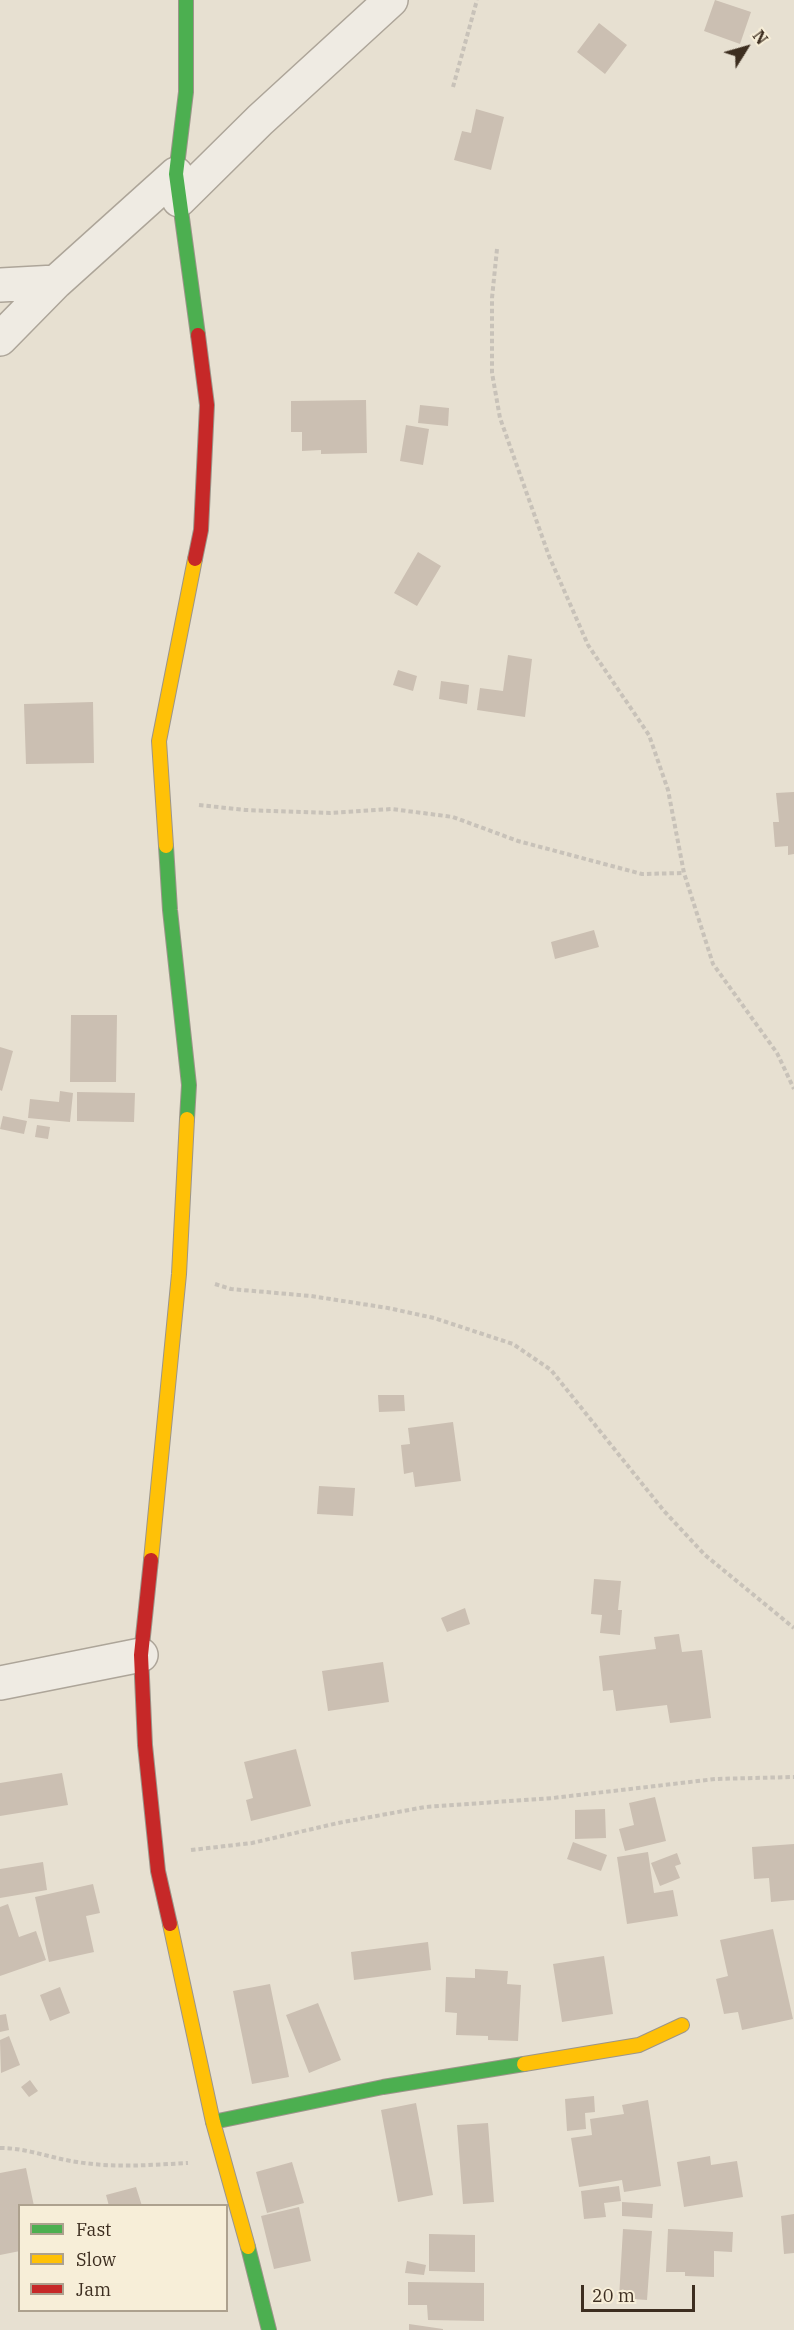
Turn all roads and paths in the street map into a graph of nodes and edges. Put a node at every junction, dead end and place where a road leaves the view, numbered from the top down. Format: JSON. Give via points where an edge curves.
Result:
{"nodes":[{"id":1,"x":186,"y":0,"type":"edge"},
{"id":2,"x":391,"y":0,"type":"edge"},
{"id":3,"x":477,"y":0,"type":"edge"},
{"id":4,"x":453,"y":87,"type":"dead end"},
{"id":5,"x":178,"y":187,"type":"junction"},
{"id":6,"x":497,"y":249,"type":"dead end"},
{"id":7,"x":56,"y":282,"type":"junction"},
{"id":8,"x":0,"y":285,"type":"edge"},
{"id":9,"x":0,"y":339,"type":"edge"},
{"id":10,"x":162,"y":801,"type":"junction"},
{"id":11,"x":684,"y":873,"type":"junction"},
{"id":12,"x":794,"y":1089,"type":"edge"},
{"id":13,"x":179,"y":1274,"type":"junction"},
{"id":14,"x":794,"y":1628,"type":"edge"},
{"id":15,"x":141,"y":1654,"type":"junction"},
{"id":16,"x":0,"y":1683,"type":"edge"},
{"id":17,"x":794,"y":1778,"type":"edge"},
{"id":18,"x":157,"y":1855,"type":"junction"},
{"id":19,"x":682,"y":2025,"type":"dead end"},
{"id":20,"x":213,"y":2122,"type":"junction"},
{"id":21,"x":0,"y":2148,"type":"edge"},
{"id":22,"x":224,"y":2160,"type":"junction"},
{"id":23,"x":269,"y":2330,"type":"edge"}],
"edges":[{"from":1,"to":5,"type":"street","via":[[186,92]]},
{"from":2,"to":5,"type":"street","via":[[260,120]]},
{"from":3,"to":4,"type":"path"},
{"from":5,"to":7,"type":"street"},
{"from":5,"to":10,"type":"street","via":[[207,405],[201,530],[159,741]]},
{"from":6,"to":11,"type":"path","via":[[492,298],[492,373],[500,418],[549,556],[588,645],[649,735],[669,790]]},
{"from":7,"to":8,"type":"street"},
{"from":7,"to":9,"type":"street"},
{"from":10,"to":11,"type":"path","via":[[245,810],[330,813],[392,809],[453,817],[518,841],[642,874]]},
{"from":10,"to":13,"type":"street","via":[[189,1084]]},
{"from":11,"to":12,"type":"path","via":[[713,964],[777,1053]]},
{"from":13,"to":14,"type":"path","via":[[231,1289],[388,1308],[434,1318],[513,1344],[551,1370],[664,1512],[705,1555]]},
{"from":13,"to":15,"type":"street"},
{"from":15,"to":16,"type":"street"},
{"from":15,"to":18,"type":"street","via":[[145,1745]]},
{"from":17,"to":18,"type":"path","via":[[715,1779],[553,1798],[425,1807],[252,1843]]},
{"from":18,"to":20,"type":"street"},
{"from":19,"to":20,"type":"street","via":[[639,2045],[383,2087]]},
{"from":20,"to":22,"type":"street"},
{"from":21,"to":22,"type":"path","via":[[119,2166]]},
{"from":22,"to":23,"type":"street"}]}
